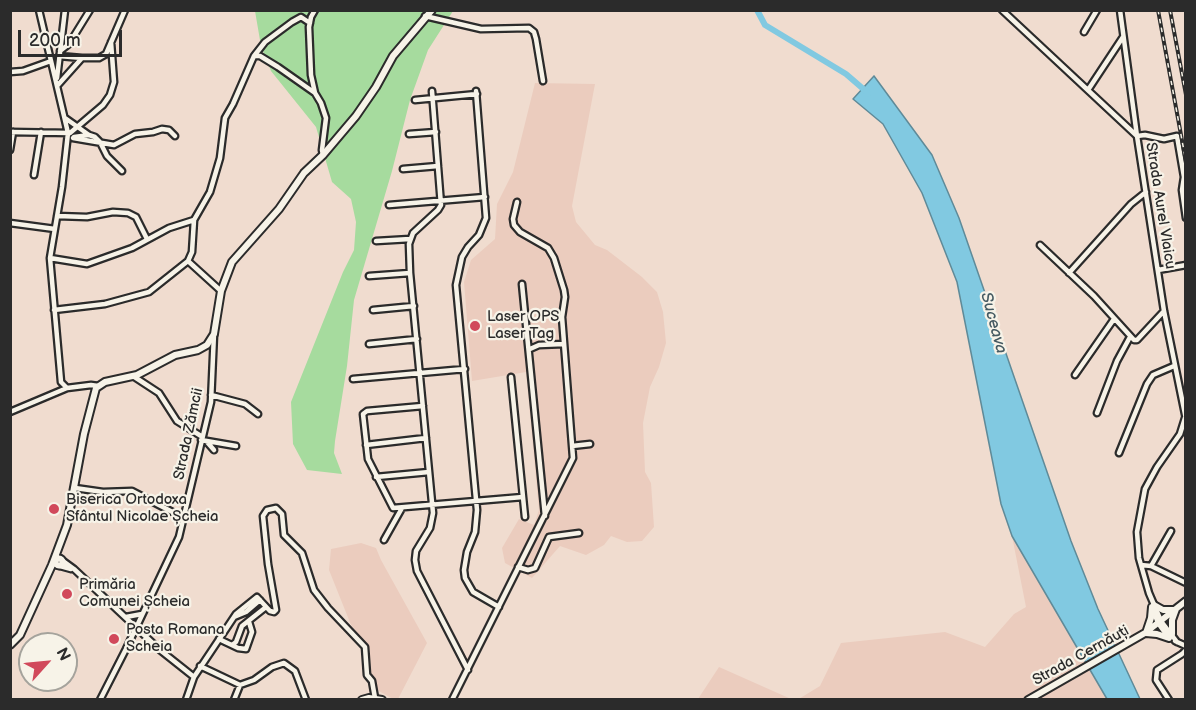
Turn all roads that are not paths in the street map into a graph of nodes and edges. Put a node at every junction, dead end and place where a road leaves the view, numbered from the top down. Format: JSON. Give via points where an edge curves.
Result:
{"nodes":[{"id":1,"x":39,"y":10,"type":"edge"},
{"id":2,"x":65,"y":10,"type":"edge"},
{"id":3,"x":90,"y":10,"type":"edge"},
{"id":4,"x":125,"y":10,"type":"edge"},
{"id":5,"x":315,"y":10,"type":"edge"},
{"id":6,"x":432,"y":10,"type":"edge"},
{"id":7,"x":1002,"y":10,"type":"edge"},
{"id":8,"x":1097,"y":10,"type":"edge"},
{"id":9,"x":1120,"y":10,"type":"edge"},
{"id":10,"x":425,"y":16,"type":"junction"},
{"id":11,"x":310,"y":22,"type":"junction"},
{"id":12,"x":1084,"y":32,"type":"dead end"},
{"id":13,"x":1123,"y":37,"type":"junction"},
{"id":14,"x":111,"y":42,"type":"junction"},
{"id":15,"x":60,"y":54,"type":"junction"},
{"id":16,"x":254,"y":56,"type":"junction"},
{"id":17,"x":82,"y":58,"type":"junction"},
{"id":18,"x":51,"y":61,"type":"junction"},
{"id":19,"x":10,"y":72,"type":"edge"},
{"id":20,"x":543,"y":81,"type":"dead end"},
{"id":21,"x":57,"y":83,"type":"junction"},
{"id":22,"x":1088,"y":90,"type":"junction"},
{"id":23,"x":432,"y":91,"type":"dead end"},
{"id":24,"x":315,"y":93,"type":"junction"},
{"id":25,"x":433,"y":99,"type":"junction"},
{"id":26,"x":415,"y":100,"type":"dead end"},
{"id":27,"x":64,"y":118,"type":"junction"},
{"id":28,"x":79,"y":126,"type":"junction"},
{"id":29,"x":12,"y":132,"type":"edge"},
{"id":30,"x":41,"y":132,"type":"junction"},
{"id":31,"x":435,"y":132,"type":"junction"},
{"id":32,"x":410,"y":134,"type":"dead end"},
{"id":33,"x":89,"y":135,"type":"junction"},
{"id":34,"x":70,"y":136,"type":"junction"},
{"id":35,"x":175,"y":136,"type":"dead end"},
{"id":36,"x":1137,"y":136,"type":"junction"},
{"id":37,"x":101,"y":144,"type":"junction"},
{"id":38,"x":10,"y":150,"type":"edge"},
{"id":39,"x":323,"y":155,"type":"junction"},
{"id":40,"x":438,"y":166,"type":"junction"},
{"id":41,"x":403,"y":170,"type":"dead end"},
{"id":42,"x":122,"y":171,"type":"dead end"},
{"id":43,"x":34,"y":175,"type":"dead end"},
{"id":44,"x":1146,"y":192,"type":"junction"},
{"id":45,"x":485,"y":197,"type":"junction"},
{"id":46,"x":441,"y":201,"type":"junction"},
{"id":47,"x":517,"y":202,"type":"dead end"},
{"id":48,"x":389,"y":206,"type":"dead end"},
{"id":49,"x":57,"y":216,"type":"junction"},
{"id":50,"x":1185,"y":218,"type":"edge"},
{"id":51,"x":194,"y":220,"type":"junction"},
{"id":52,"x":10,"y":223,"type":"edge"},
{"id":53,"x":55,"y":229,"type":"junction"},
{"id":54,"x":147,"y":239,"type":"junction"},
{"id":55,"x":410,"y":239,"type":"junction"},
{"id":56,"x":376,"y":241,"type":"dead end"},
{"id":57,"x":1040,"y":245,"type":"dead end"},
{"id":58,"x":50,"y":258,"type":"junction"},
{"id":59,"x":188,"y":261,"type":"junction"},
{"id":60,"x":1185,"y":266,"type":"edge"},
{"id":61,"x":1158,"y":270,"type":"junction"},
{"id":62,"x":410,"y":273,"type":"junction"},
{"id":63,"x":1070,"y":273,"type":"junction"},
{"id":64,"x":369,"y":276,"type":"dead end"},
{"id":65,"x":522,"y":284,"type":"dead end"},
{"id":66,"x":221,"y":291,"type":"junction"},
{"id":67,"x":414,"y":306,"type":"junction"},
{"id":68,"x":54,"y":309,"type":"junction"},
{"id":69,"x":373,"y":309,"type":"dead end"},
{"id":70,"x":1164,"y":311,"type":"junction"},
{"id":71,"x":1114,"y":319,"type":"junction"},
{"id":72,"x":214,"y":334,"type":"junction"},
{"id":73,"x":1130,"y":337,"type":"junction"},
{"id":74,"x":417,"y":339,"type":"junction"},
{"id":75,"x":369,"y":344,"type":"dead end"},
{"id":76,"x":564,"y":344,"type":"junction"},
{"id":77,"x":201,"y":349,"type":"junction"},
{"id":78,"x":530,"y":349,"type":"junction"},
{"id":79,"x":213,"y":350,"type":"junction"},
{"id":80,"x":1174,"y":366,"type":"junction"},
{"id":81,"x":465,"y":369,"type":"junction"},
{"id":82,"x":420,"y":373,"type":"junction"},
{"id":83,"x":1075,"y":375,"type":"dead end"},
{"id":84,"x":133,"y":376,"type":"junction"},
{"id":85,"x":511,"y":378,"type":"dead end"},
{"id":86,"x":353,"y":379,"type":"dead end"},
{"id":87,"x":98,"y":387,"type":"junction"},
{"id":88,"x":67,"y":388,"type":"junction"},
{"id":89,"x":211,"y":395,"type":"junction"},
{"id":90,"x":423,"y":406,"type":"junction"},
{"id":91,"x":10,"y":412,"type":"edge"},
{"id":92,"x":1097,"y":413,"type":"dead end"},
{"id":93,"x":258,"y":414,"type":"dead end"},
{"id":94,"x":1185,"y":418,"type":"edge"},
{"id":95,"x":201,"y":438,"type":"junction"},
{"id":96,"x":426,"y":438,"type":"junction"},
{"id":97,"x":207,"y":442,"type":"junction"},
{"id":98,"x":590,"y":444,"type":"dead end"},
{"id":99,"x":366,"y":445,"type":"junction"},
{"id":100,"x":236,"y":446,"type":"dead end"},
{"id":101,"x":572,"y":446,"type":"junction"},
{"id":102,"x":214,"y":450,"type":"dead end"},
{"id":103,"x":1119,"y":453,"type":"dead end"},
{"id":104,"x":429,"y":472,"type":"junction"},
{"id":105,"x":376,"y":477,"type":"junction"},
{"id":106,"x":75,"y":488,"type":"junction"},
{"id":107,"x":523,"y":497,"type":"junction"},
{"id":108,"x":477,"y":500,"type":"junction"},
{"id":109,"x":432,"y":504,"type":"junction"},
{"id":110,"x":402,"y":508,"type":"junction"},
{"id":111,"x":545,"y":516,"type":"junction"},
{"id":112,"x":525,"y":517,"type":"dead end"},
{"id":113,"x":184,"y":518,"type":"junction"},
{"id":114,"x":1172,"y":531,"type":"dead end"},
{"id":115,"x":579,"y":533,"type":"dead end"},
{"id":116,"x":384,"y":540,"type":"dead end"},
{"id":117,"x":58,"y":562,"type":"junction"},
{"id":118,"x":1141,"y":565,"type":"junction"},
{"id":119,"x":1151,"y":566,"type":"junction"},
{"id":120,"x":518,"y":567,"type":"junction"},
{"id":121,"x":1185,"y":584,"type":"edge"},
{"id":122,"x":1185,"y":601,"type":"edge"},
{"id":123,"x":1153,"y":606,"type":"junction"},
{"id":124,"x":266,"y":607,"type":"junction"},
{"id":125,"x":499,"y":607,"type":"junction"},
{"id":126,"x":1176,"y":609,"type":"junction"},
{"id":127,"x":142,"y":614,"type":"junction"},
{"id":128,"x":127,"y":619,"type":"junction"},
{"id":129,"x":249,"y":622,"type":"junction"},
{"id":130,"x":1160,"y":622,"type":"junction"},
{"id":131,"x":136,"y":627,"type":"junction"},
{"id":132,"x":1145,"y":633,"type":"junction"},
{"id":133,"x":146,"y":636,"type":"junction"},
{"id":134,"x":1170,"y":636,"type":"junction"},
{"id":135,"x":131,"y":639,"type":"junction"},
{"id":136,"x":219,"y":639,"type":"junction"},
{"id":137,"x":10,"y":645,"type":"edge"},
{"id":138,"x":232,"y":645,"type":"junction"},
{"id":139,"x":1185,"y":648,"type":"edge"},
{"id":140,"x":200,"y":666,"type":"junction"},
{"id":141,"x":468,"y":670,"type":"junction"},
{"id":142,"x":194,"y":677,"type":"junction"},
{"id":143,"x":240,"y":685,"type":"junction"},
{"id":144,"x":187,"y":698,"type":"edge"},
{"id":145,"x":100,"y":699,"type":"edge"},
{"id":146,"x":194,"y":699,"type":"edge"},
{"id":147,"x":234,"y":699,"type":"edge"},
{"id":148,"x":306,"y":699,"type":"edge"},
{"id":149,"x":362,"y":699,"type":"edge"},
{"id":150,"x":379,"y":699,"type":"edge"},
{"id":151,"x":452,"y":699,"type":"edge"},
{"id":152,"x":1028,"y":699,"type":"edge"},
{"id":153,"x":1169,"y":699,"type":"edge"}],
"edges":[{"from":1,"to":18,"type":"street"},
{"from":2,"to":15,"type":"street"},
{"from":3,"to":15,"type":"street"},
{"from":4,"to":14,"type":"street"},
{"from":5,"to":11,"type":"street"},
{"from":6,"to":10,"type":"main road","name":"Strada Zămcii"},
{"from":7,"to":22,"type":"street","name":"Strada Aurel Vlaicu"},
{"from":8,"to":12,"type":"street"},
{"from":9,"to":13,"type":"street"},
{"from":10,"to":20,"type":"street","via":[[482,29],[529,28],[536,39]]},
{"from":10,"to":39,"type":"main road","name":"Strada Zămcii","via":[[390,60],[366,103]]},
{"from":11,"to":16,"type":"street","via":[[301,17],[292,22]]},
{"from":11,"to":24,"type":"street"},
{"from":13,"to":22,"type":"street"},
{"from":13,"to":36,"type":"street"},
{"from":14,"to":17,"type":"street","via":[[103,57]]},
{"from":14,"to":28,"type":"street","via":[[113,89],[103,105]]},
{"from":15,"to":17,"type":"street"},
{"from":15,"to":21,"type":"street"},
{"from":16,"to":24,"type":"street","via":[[260,56]]},
{"from":16,"to":51,"type":"street","via":[[225,118],[220,158],[210,192]]},
{"from":17,"to":21,"type":"street"},
{"from":18,"to":19,"type":"street"},
{"from":18,"to":21,"type":"street"},
{"from":21,"to":27,"type":"street"},
{"from":22,"to":36,"type":"street","name":"Strada Aurel Vlaicu"},
{"from":23,"to":25,"type":"street"},
{"from":24,"to":39,"type":"street","via":[[326,118]]},
{"from":25,"to":26,"type":"street"},
{"from":25,"to":31,"type":"street"},
{"from":25,"to":45,"type":"street","via":[[476,92]]},
{"from":27,"to":28,"type":"street"},
{"from":27,"to":34,"type":"street"},
{"from":28,"to":33,"type":"street"},
{"from":28,"to":34,"type":"street"},
{"from":29,"to":30,"type":"street"},
{"from":29,"to":38,"type":"street"},
{"from":30,"to":34,"type":"street"},
{"from":30,"to":43,"type":"street"},
{"from":31,"to":32,"type":"street"},
{"from":31,"to":40,"type":"street"},
{"from":33,"to":34,"type":"street"},
{"from":33,"to":37,"type":"street"},
{"from":34,"to":37,"type":"street"},
{"from":34,"to":49,"type":"street"},
{"from":35,"to":37,"type":"street","via":[[162,129],[135,134],[114,146]]},
{"from":36,"to":44,"type":"street","name":"Strada Aurel Vlaicu"},
{"from":36,"to":50,"type":"street","via":[[1177,136]]},
{"from":37,"to":42,"type":"street","via":[[106,156]]},
{"from":39,"to":66,"type":"main road","name":"Strada Zămcii","via":[[236,256]]},
{"from":40,"to":41,"type":"street"},
{"from":40,"to":46,"type":"street"},
{"from":44,"to":61,"type":"street","name":"Strada Aurel Vlaicu"},
{"from":44,"to":63,"type":"street"},
{"from":45,"to":46,"type":"street"},
{"from":45,"to":81,"type":"street","via":[[485,223],[465,252],[457,276]]},
{"from":46,"to":48,"type":"street"},
{"from":46,"to":55,"type":"street","via":[[438,210]]},
{"from":47,"to":76,"type":"street","via":[[514,225],[548,248],[554,258],[566,297],[562,317]]},
{"from":49,"to":53,"type":"street"},
{"from":49,"to":54,"type":"street","via":[[128,213],[136,217]]},
{"from":51,"to":54,"type":"street"},
{"from":51,"to":59,"type":"street"},
{"from":52,"to":53,"type":"street"},
{"from":53,"to":58,"type":"street"},
{"from":54,"to":58,"type":"street","via":[[87,264]]},
{"from":55,"to":56,"type":"street"},
{"from":55,"to":62,"type":"street"},
{"from":57,"to":63,"type":"street"},
{"from":58,"to":68,"type":"street"},
{"from":59,"to":66,"type":"street"},
{"from":59,"to":68,"type":"street","via":[[149,292],[105,304]]},
{"from":60,"to":61,"type":"street"},
{"from":61,"to":70,"type":"street","name":"Strada Aurel Vlaicu"},
{"from":62,"to":64,"type":"street"},
{"from":62,"to":67,"type":"street"},
{"from":63,"to":71,"type":"street"},
{"from":65,"to":78,"type":"street"},
{"from":66,"to":72,"type":"main road","name":"Strada Zămcii"},
{"from":67,"to":69,"type":"street"},
{"from":67,"to":74,"type":"street"},
{"from":68,"to":88,"type":"street","via":[[61,382]]},
{"from":70,"to":73,"type":"street","via":[[1137,340]]},
{"from":70,"to":80,"type":"street","name":"Strada Aurel Vlaicu"},
{"from":71,"to":73,"type":"street"},
{"from":71,"to":83,"type":"street"},
{"from":72,"to":77,"type":"main road"},
{"from":72,"to":79,"type":"street","name":"Strada Zămcii"},
{"from":73,"to":92,"type":"street"},
{"from":74,"to":75,"type":"street"},
{"from":74,"to":82,"type":"street"},
{"from":76,"to":78,"type":"street"},
{"from":76,"to":101,"type":"street"},
{"from":77,"to":79,"type":"street"},
{"from":77,"to":84,"type":"main road","via":[[168,358]]},
{"from":78,"to":111,"type":"street"},
{"from":79,"to":89,"type":"street","name":"Strada Zămcii"},
{"from":80,"to":94,"type":"street","name":"Strada Aurel Vlaicu"},
{"from":80,"to":103,"type":"street","via":[[1154,375],[1147,384]]},
{"from":81,"to":82,"type":"street"},
{"from":81,"to":108,"type":"street"},
{"from":82,"to":86,"type":"street"},
{"from":82,"to":90,"type":"street"},
{"from":84,"to":87,"type":"main road"},
{"from":84,"to":95,"type":"street","via":[[159,393],[177,421]]},
{"from":85,"to":107,"type":"street"},
{"from":87,"to":88,"type":"street"},
{"from":87,"to":106,"type":"main road","via":[[84,434]]},
{"from":88,"to":91,"type":"street"},
{"from":89,"to":93,"type":"street","via":[[245,404]]},
{"from":89,"to":95,"type":"street","name":"Strada Zămcii"},
{"from":90,"to":96,"type":"street"},
{"from":90,"to":99,"type":"street","via":[[364,412]]},
{"from":94,"to":118,"type":"street","name":"Strada Aurel Vlaicu","via":[[1180,434],[1145,489],[1137,532]]},
{"from":95,"to":97,"type":"street"},
{"from":95,"to":113,"type":"street","name":"Strada Zămcii"},
{"from":96,"to":99,"type":"street"},
{"from":96,"to":104,"type":"street"},
{"from":97,"to":100,"type":"street"},
{"from":97,"to":102,"type":"street"},
{"from":98,"to":101,"type":"street"},
{"from":99,"to":105,"type":"street"},
{"from":101,"to":111,"type":"street","via":[[573,461]]},
{"from":104,"to":105,"type":"street"},
{"from":104,"to":109,"type":"street"},
{"from":105,"to":110,"type":"street","via":[[393,508]]},
{"from":106,"to":113,"type":"street","via":[[132,491]]},
{"from":106,"to":117,"type":"main road"},
{"from":107,"to":108,"type":"street"},
{"from":107,"to":112,"type":"street"},
{"from":108,"to":109,"type":"street"},
{"from":108,"to":125,"type":"street","via":[[475,532],[464,561],[465,578],[473,592]]},
{"from":109,"to":110,"type":"street"},
{"from":109,"to":141,"type":"street","via":[[432,521],[416,551],[416,565]]},
{"from":110,"to":116,"type":"street"},
{"from":111,"to":120,"type":"street"},
{"from":113,"to":127,"type":"street","name":"Strada Zămcii","via":[[175,547]]},
{"from":114,"to":119,"type":"street"},
{"from":115,"to":120,"type":"street","via":[[549,537],[535,568]]},
{"from":117,"to":128,"type":"street","via":[[76,572]]},
{"from":117,"to":137,"type":"main road","via":[[49,570],[20,635]]},
{"from":118,"to":119,"type":"street"},
{"from":118,"to":123,"type":"street","name":"Strada Aurel Vlaicu"},
{"from":119,"to":121,"type":"street"},
{"from":120,"to":125,"type":"street"},
{"from":122,"to":126,"type":"main road","name":"Strada Cernăuți"},
{"from":123,"to":126,"type":"main road"},
{"from":123,"to":130,"type":"street","name":"Strada Aurel Vlaicu"},
{"from":123,"to":132,"type":"main road"},
{"from":124,"to":129,"type":"street"},
{"from":124,"to":136,"type":"street","via":[[258,598],[246,612],[234,617]]},
{"from":124,"to":150,"type":"street","via":[[276,610],[263,516],[267,510],[276,508],[282,514],[285,537],[302,553],[314,590],[365,647],[367,675]]},
{"from":125,"to":141,"type":"street"},
{"from":126,"to":130,"type":"main road","name":"Strada Cernăuți"},
{"from":126,"to":134,"type":"main road"},
{"from":127,"to":128,"type":"street"},
{"from":127,"to":131,"type":"street","name":"Strada Zămcii"},
{"from":128,"to":131,"type":"street"},
{"from":128,"to":135,"type":"street"},
{"from":129,"to":138,"type":"street","via":[[241,627]]},
{"from":129,"to":138,"type":"street","via":[[252,632],[247,648]]},
{"from":130,"to":132,"type":"main road","name":"Strada Cernăuți"},
{"from":130,"to":134,"type":"street","name":"Strada Aurel Vlaicu"},
{"from":131,"to":133,"type":"street"},
{"from":131,"to":135,"type":"street","name":"Strada Zămcii"},
{"from":132,"to":134,"type":"main road"},
{"from":132,"to":152,"type":"main road","name":"Strada Cernăuți"},
{"from":133,"to":135,"type":"street"},
{"from":133,"to":142,"type":"street"},
{"from":134,"to":139,"type":"street"},
{"from":135,"to":145,"type":"street","name":"Strada Zămcii"},
{"from":136,"to":138,"type":"street"},
{"from":136,"to":140,"type":"street"},
{"from":139,"to":153,"type":"street","via":[[1157,670],[1156,680]]},
{"from":140,"to":142,"type":"street"},
{"from":140,"to":143,"type":"street"},
{"from":141,"to":151,"type":"street"},
{"from":142,"to":144,"type":"street"},
{"from":143,"to":147,"type":"street"},
{"from":143,"to":148,"type":"street","via":[[284,663],[298,676]]},
{"from":144,"to":146,"type":"street"},
{"from":149,"to":150,"type":"main road"}]}
